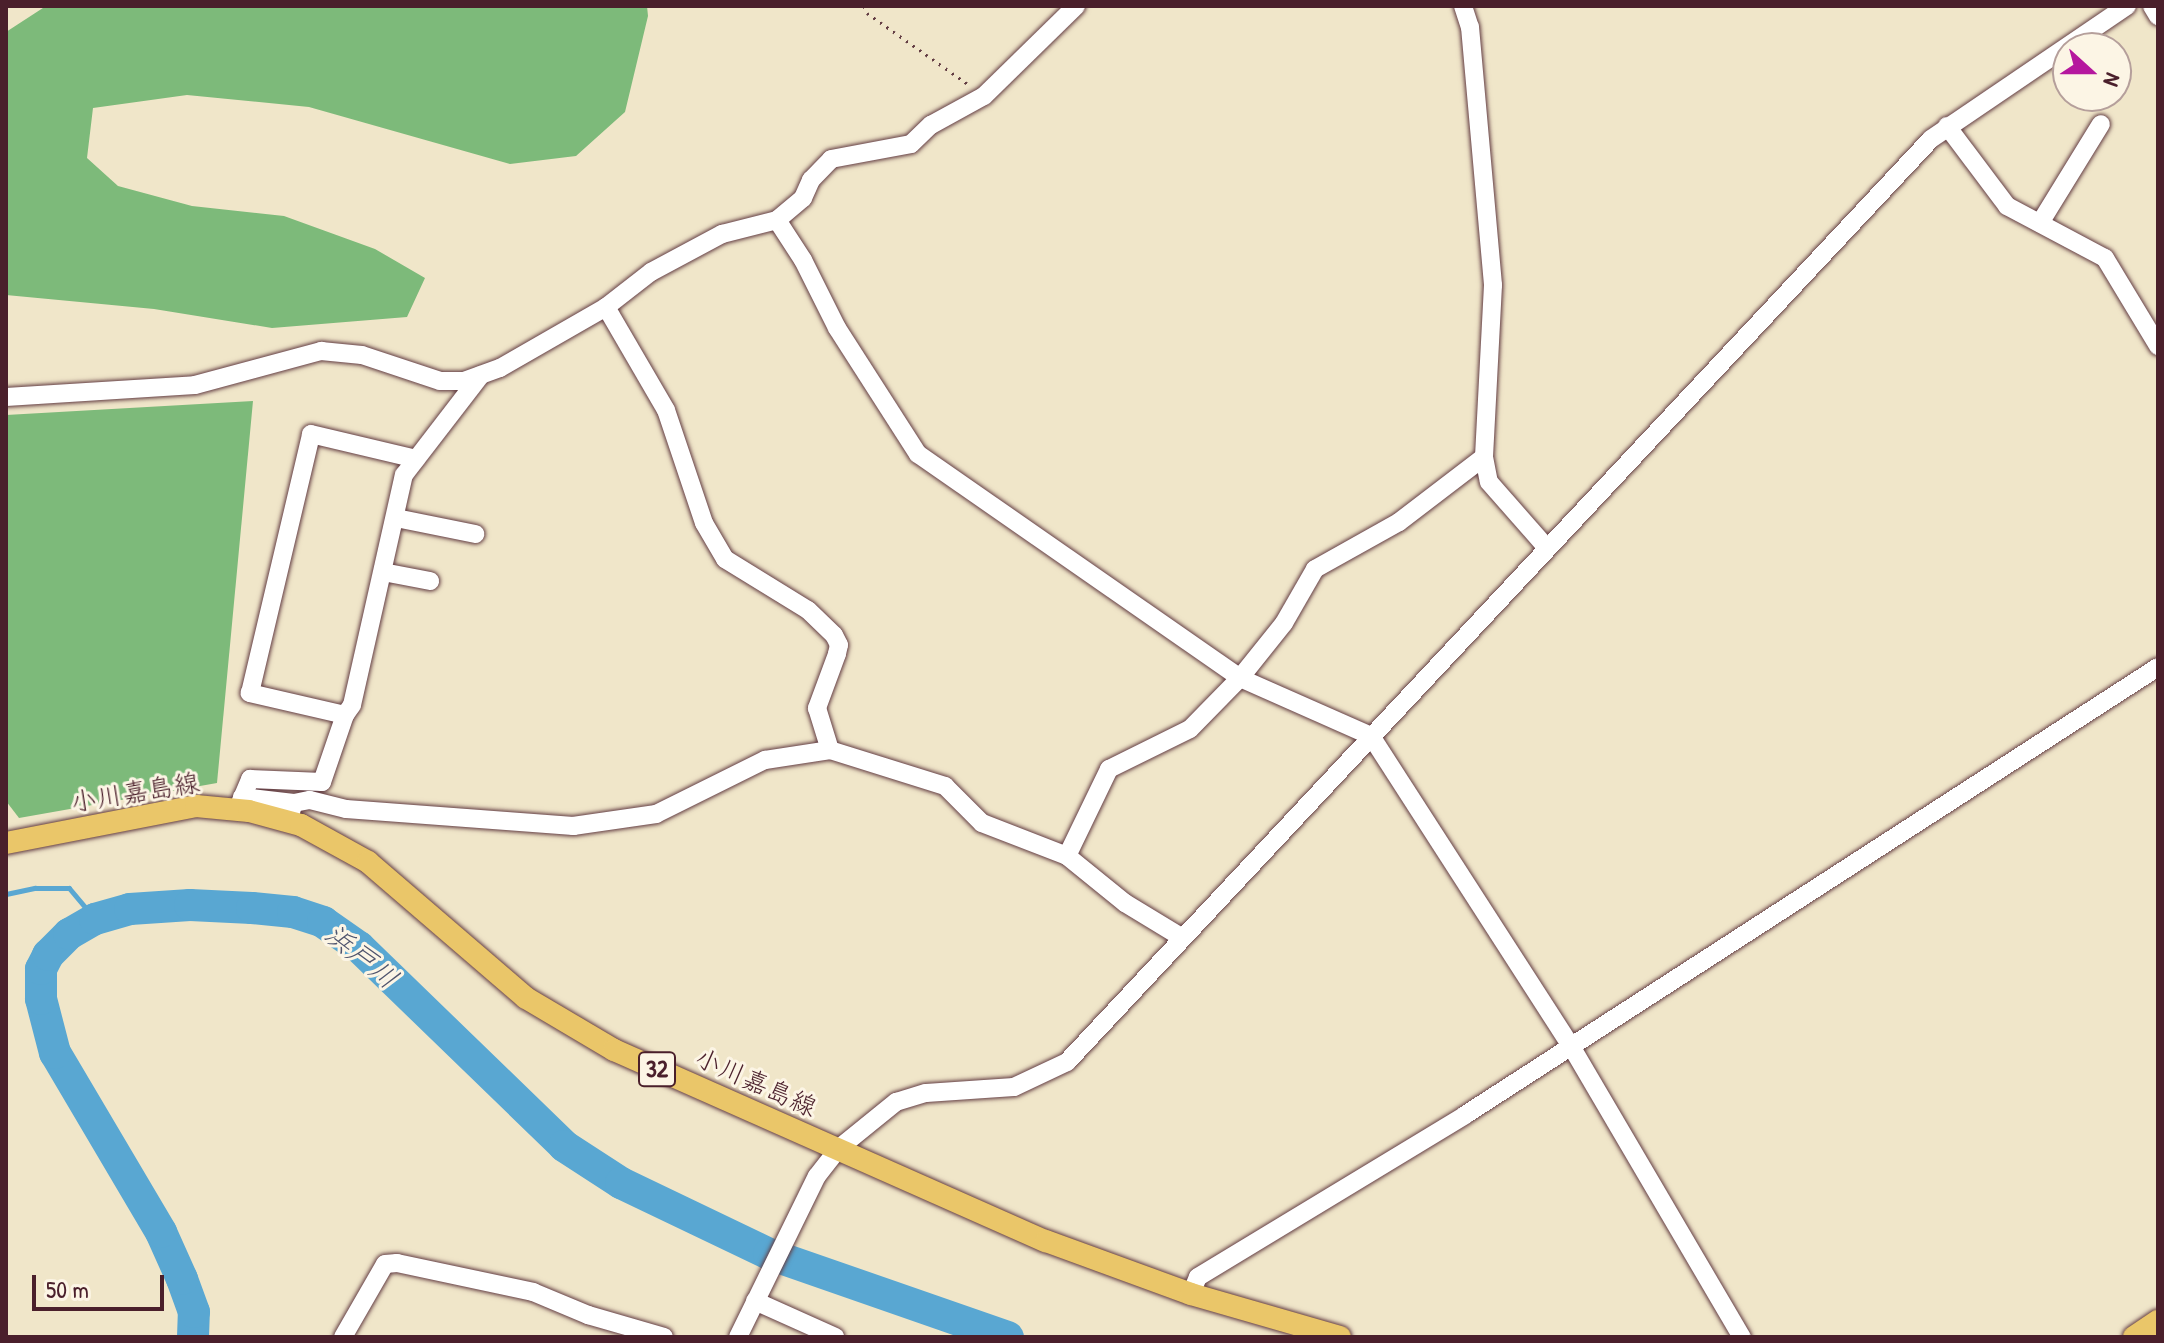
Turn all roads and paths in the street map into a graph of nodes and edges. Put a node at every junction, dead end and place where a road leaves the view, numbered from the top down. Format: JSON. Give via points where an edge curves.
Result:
{"nodes":[{"id":1,"x":864,"y":6,"type":"edge"},
{"id":2,"x":1076,"y":6,"type":"edge"},
{"id":3,"x":1463,"y":6,"type":"edge"},
{"id":4,"x":2127,"y":6,"type":"edge"},
{"id":5,"x":2152,"y":6,"type":"edge"},
{"id":6,"x":2158,"y":16,"type":"edge"},
{"id":7,"x":984,"y":96,"type":"junction"},
{"id":8,"x":2101,"y":124,"type":"dead end"},
{"id":9,"x":1947,"y":126,"type":"junction"},
{"id":10,"x":777,"y":220,"type":"junction"},
{"id":11,"x":2040,"y":223,"type":"junction"},
{"id":12,"x":606,"y":307,"type":"junction"},
{"id":13,"x":2152,"y":323,"type":"edge"},
{"id":14,"x":2158,"y":346,"type":"edge"},
{"id":15,"x":481,"y":375,"type":"junction"},
{"id":16,"x":6,"y":397,"type":"edge"},
{"id":17,"x":1484,"y":457,"type":"junction"},
{"id":18,"x":416,"y":459,"type":"junction"},
{"id":19,"x":396,"y":518,"type":"junction"},
{"id":20,"x":475,"y":534,"type":"dead end"},
{"id":21,"x":1547,"y":548,"type":"junction"},
{"id":22,"x":383,"y":572,"type":"junction"},
{"id":23,"x":430,"y":581,"type":"dead end"},
{"id":24,"x":2158,"y":667,"type":"edge"},
{"id":25,"x":1240,"y":678,"type":"junction"},
{"id":26,"x":345,"y":715,"type":"junction"},
{"id":27,"x":1371,"y":736,"type":"junction"},
{"id":28,"x":830,"y":750,"type":"junction"},
{"id":29,"x":240,"y":803,"type":"junction"},
{"id":30,"x":291,"y":812,"type":"junction"},
{"id":31,"x":6,"y":843,"type":"edge"},
{"id":32,"x":1067,"y":856,"type":"junction"},
{"id":33,"x":1181,"y":937,"type":"junction"},
{"id":34,"x":1571,"y":1046,"type":"junction"},
{"id":35,"x":838,"y":1149,"type":"junction"},
{"id":36,"x":1191,"y":1294,"type":"junction"},
{"id":37,"x":757,"y":1296,"type":"junction"},
{"id":38,"x":2158,"y":1321,"type":"edge"},
{"id":39,"x":808,"y":1330,"type":"edge"},
{"id":40,"x":343,"y":1337,"type":"edge"},
{"id":41,"x":664,"y":1337,"type":"edge"},
{"id":42,"x":738,"y":1337,"type":"edge"},
{"id":43,"x":835,"y":1337,"type":"edge"},
{"id":44,"x":1340,"y":1337,"type":"edge"},
{"id":45,"x":1742,"y":1337,"type":"edge"},
{"id":46,"x":2134,"y":1337,"type":"edge"}],
"edges":[{"from":1,"to":7,"type":"path"},
{"from":2,"to":7,"type":"street"},
{"from":3,"to":17,"type":"street","via":[[1470,27],[1493,285]]},
{"from":4,"to":9,"type":"street"},
{"from":5,"to":6,"type":"street"},
{"from":7,"to":10,"type":"street","via":[[931,125],[911,144],[831,159],[803,198]]},
{"from":8,"to":11,"type":"street"},
{"from":9,"to":11,"type":"street","via":[[2007,206]]},
{"from":9,"to":21,"type":"street"},
{"from":10,"to":12,"type":"street","via":[[722,234],[651,272]]},
{"from":10,"to":25,"type":"street","via":[[837,328],[918,454]]},
{"from":11,"to":13,"type":"street","via":[[2105,258]]},
{"from":12,"to":15,"type":"street"},
{"from":12,"to":28,"type":"street","via":[[666,410],[704,523],[725,559],[808,610],[834,635],[837,654],[817,708]]},
{"from":13,"to":14,"type":"street"},
{"from":15,"to":16,"type":"street","via":[[440,381],[362,355],[321,351],[195,385]]},
{"from":15,"to":18,"type":"street"},
{"from":17,"to":21,"type":"street","via":[[1489,482]]},
{"from":17,"to":25,"type":"street","via":[[1399,522],[1315,569],[1284,623]]},
{"from":18,"to":19,"type":"street","via":[[404,475]]},
{"from":18,"to":26,"type":"street","via":[[311,434],[250,693]]},
{"from":19,"to":20,"type":"street"},
{"from":19,"to":22,"type":"street"},
{"from":21,"to":27,"type":"street"},
{"from":22,"to":23,"type":"street"},
{"from":22,"to":26,"type":"street","via":[[352,705]]},
{"from":24,"to":34,"type":"street"},
{"from":25,"to":27,"type":"street"},
{"from":25,"to":32,"type":"street","via":[[1190,729],[1109,769]]},
{"from":26,"to":29,"type":"street","via":[[322,782],[250,779]]},
{"from":27,"to":33,"type":"street"},
{"from":27,"to":34,"type":"street"},
{"from":28,"to":30,"type":"street","via":[[765,760],[656,814],[573,826],[346,809],[310,800]]},
{"from":28,"to":32,"type":"street","via":[[945,786],[982,823]]},
{"from":29,"to":30,"type":"main road","name":"小川嘉島線","number":"32"},
{"from":29,"to":31,"type":"main road","name":"小川嘉島線","number":"32","via":[[196,806]]},
{"from":30,"to":35,"type":"main road","name":"小川嘉島線","number":"32","via":[[368,862],[526,998],[614,1050]]},
{"from":32,"to":33,"type":"street","via":[[1125,903]]},
{"from":33,"to":35,"type":"street","via":[[1067,1062],[1014,1087],[926,1093],[896,1102]]},
{"from":34,"to":36,"type":"street","via":[[1198,1277]]},
{"from":34,"to":45,"type":"street"},
{"from":35,"to":36,"type":"main road","name":"小川嘉島線","number":"32","via":[[1019,1229]]},
{"from":35,"to":37,"type":"street","via":[[817,1176]]},
{"from":36,"to":44,"type":"main road","name":"小川嘉島線","number":"32"},
{"from":37,"to":39,"type":"street"},
{"from":37,"to":42,"type":"street"},
{"from":38,"to":46,"type":"main road"},
{"from":39,"to":43,"type":"street"},
{"from":40,"to":41,"type":"street","via":[[385,1264],[397,1263],[533,1292]]}]}
